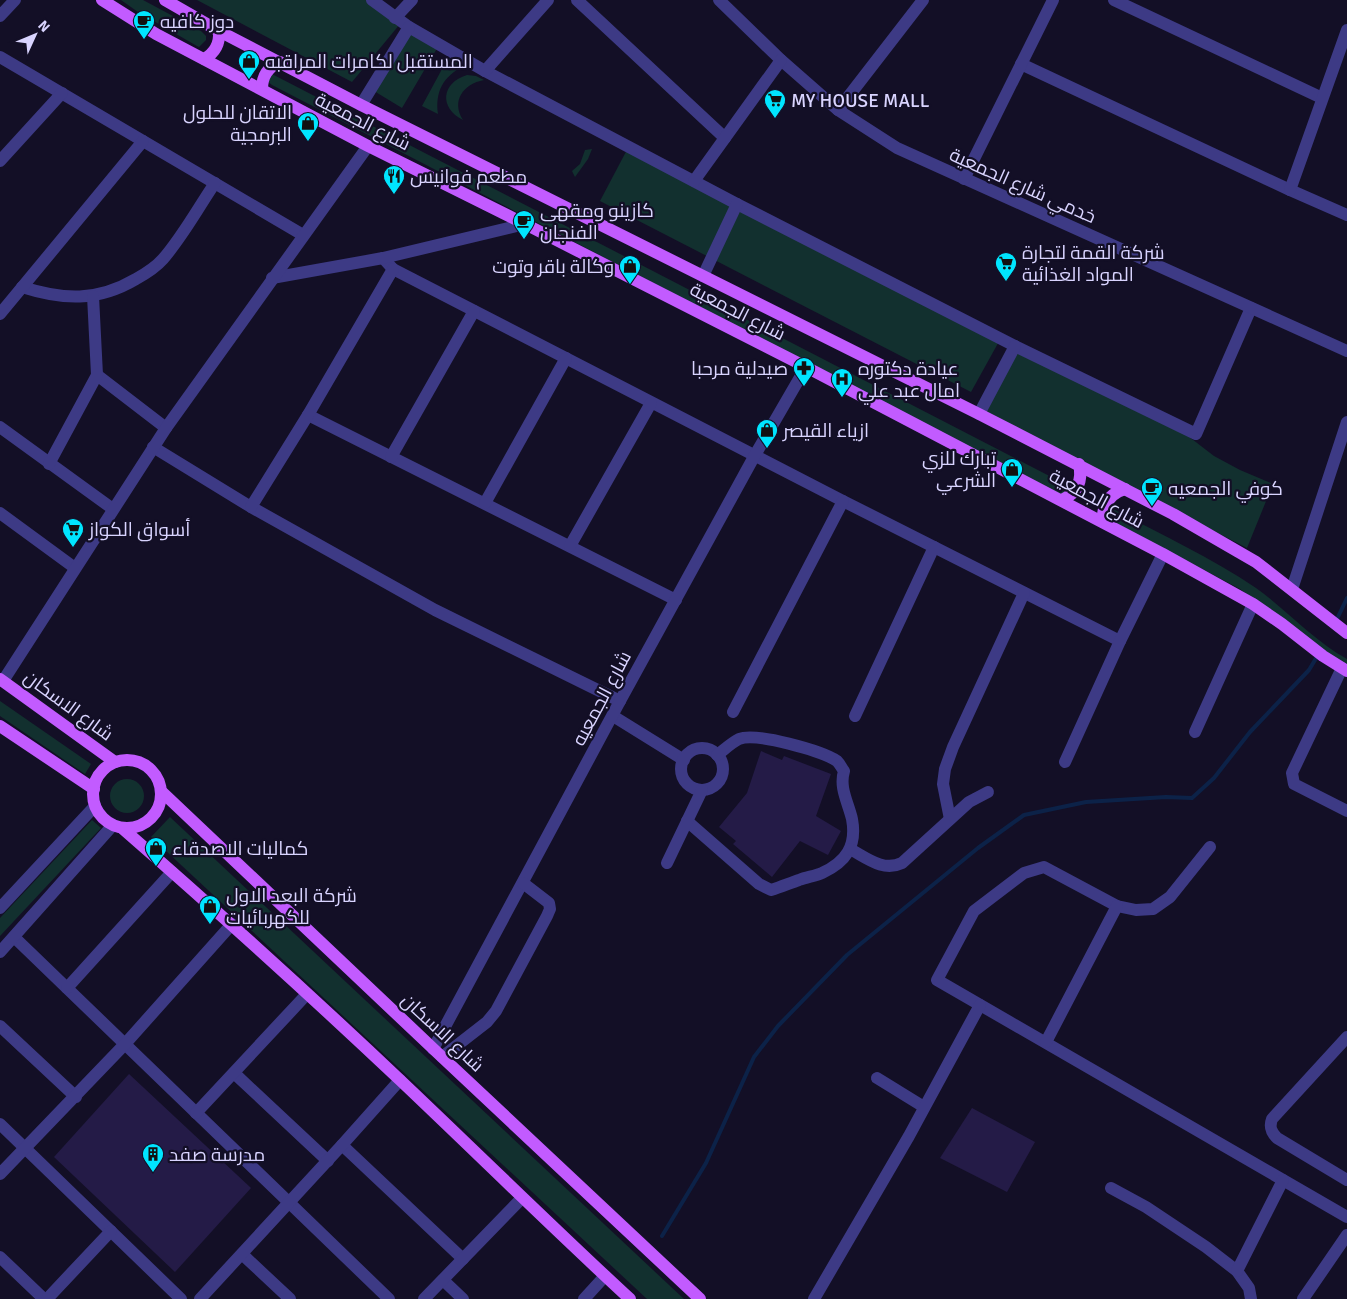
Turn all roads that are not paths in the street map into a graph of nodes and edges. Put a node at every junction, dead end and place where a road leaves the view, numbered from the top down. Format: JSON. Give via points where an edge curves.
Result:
{"nodes":[{"id":1,"x":15,"y":0,"type":"edge"},
{"id":2,"x":102,"y":0,"type":"edge"},
{"id":3,"x":165,"y":0,"type":"edge"},
{"id":4,"x":372,"y":0,"type":"edge"},
{"id":5,"x":412,"y":0,"type":"edge"},
{"id":6,"x":548,"y":0,"type":"edge"},
{"id":7,"x":577,"y":0,"type":"edge"},
{"id":8,"x":719,"y":0,"type":"edge"},
{"id":9,"x":922,"y":0,"type":"edge"},
{"id":10,"x":1053,"y":0,"type":"edge"},
{"id":11,"x":1114,"y":0,"type":"edge"},
{"id":12,"x":0,"y":16,"type":"edge"},
{"id":13,"x":395,"y":18,"type":"junction"},
{"id":14,"x":409,"y":27,"type":"junction"},
{"id":15,"x":1347,"y":30,"type":"edge"},
{"id":16,"x":219,"y":31,"type":"junction"},
{"id":17,"x":0,"y":57,"type":"edge"},
{"id":18,"x":204,"y":59,"type":"junction"},
{"id":19,"x":781,"y":60,"type":"junction"},
{"id":20,"x":280,"y":62,"type":"junction"},
{"id":21,"x":1021,"y":64,"type":"junction"},
{"id":22,"x":484,"y":71,"type":"junction"},
{"id":23,"x":262,"y":89,"type":"junction"},
{"id":24,"x":62,"y":93,"type":"junction"},
{"id":25,"x":1322,"y":98,"type":"junction"},
{"id":26,"x":361,"y":105,"type":"junction"},
{"id":27,"x":838,"y":110,"type":"junction"},
{"id":28,"x":724,"y":138,"type":"junction"},
{"id":29,"x":143,"y":141,"type":"junction"},
{"id":30,"x":368,"y":146,"type":"junction"},
{"id":31,"x":0,"y":161,"type":"edge"},
{"id":32,"x":964,"y":179,"type":"junction"},
{"id":33,"x":694,"y":181,"type":"junction"},
{"id":34,"x":215,"y":183,"type":"junction"},
{"id":35,"x":1290,"y":190,"type":"junction"},
{"id":36,"x":737,"y":204,"type":"junction"},
{"id":37,"x":1347,"y":215,"type":"edge"},
{"id":38,"x":526,"y":224,"type":"junction"},
{"id":39,"x":303,"y":235,"type":"junction"},
{"id":40,"x":383,"y":258,"type":"junction"},
{"id":41,"x":393,"y":269,"type":"junction"},
{"id":42,"x":703,"y":276,"type":"junction"},
{"id":43,"x":272,"y":278,"type":"junction"},
{"id":44,"x":22,"y":287,"type":"junction"},
{"id":45,"x":93,"y":296,"type":"junction"},
{"id":46,"x":5,"y":298,"type":"edge"},
{"id":47,"x":1251,"y":308,"type":"junction"},
{"id":48,"x":474,"y":311,"type":"junction"},
{"id":49,"x":0,"y":314,"type":"edge"},
{"id":50,"x":1015,"y":346,"type":"junction"},
{"id":51,"x":1346,"y":346,"type":"edge"},
{"id":52,"x":566,"y":358,"type":"junction"},
{"id":53,"x":806,"y":367,"type":"junction"},
{"id":54,"x":96,"y":375,"type":"junction"},
{"id":55,"x":651,"y":403,"type":"junction"},
{"id":56,"x":979,"y":414,"type":"junction"},
{"id":57,"x":308,"y":415,"type":"junction"},
{"id":58,"x":1347,"y":422,"type":"edge"},
{"id":59,"x":0,"y":427,"type":"edge"},
{"id":60,"x":166,"y":428,"type":"junction"},
{"id":61,"x":153,"y":447,"type":"junction"},
{"id":62,"x":755,"y":455,"type":"junction"},
{"id":63,"x":391,"y":457,"type":"junction"},
{"id":64,"x":49,"y":464,"type":"junction"},
{"id":65,"x":1079,"y":464,"type":"junction"},
{"id":66,"x":1124,"y":489,"type":"junction"},
{"id":67,"x":1062,"y":500,"type":"junction"},
{"id":68,"x":843,"y":501,"type":"junction"},
{"id":69,"x":486,"y":503,"type":"junction"},
{"id":70,"x":250,"y":507,"type":"junction"},
{"id":71,"x":113,"y":509,"type":"junction"},
{"id":72,"x":0,"y":513,"type":"edge"},
{"id":73,"x":1103,"y":522,"type":"junction"},
{"id":74,"x":570,"y":546,"type":"junction"},
{"id":75,"x":934,"y":547,"type":"junction"},
{"id":76,"x":1163,"y":554,"type":"junction"},
{"id":77,"x":75,"y":568,"type":"junction"},
{"id":78,"x":1292,"y":589,"type":"junction"},
{"id":79,"x":1024,"y":592,"type":"junction"},
{"id":80,"x":676,"y":600,"type":"junction"},
{"id":81,"x":1253,"y":604,"type":"junction"},
{"id":82,"x":1347,"y":633,"type":"edge"},
{"id":83,"x":1120,"y":641,"type":"junction"},
{"id":84,"x":1345,"y":670,"type":"edge"},
{"id":85,"x":1,"y":680,"type":"edge"},
{"id":86,"x":620,"y":701,"type":"junction"},
{"id":87,"x":733,"y":712,"type":"dead end"},
{"id":88,"x":613,"y":716,"type":"junction"},
{"id":89,"x":855,"y":716,"type":"dead end"},
{"id":90,"x":0,"y":726,"type":"edge"},
{"id":91,"x":1196,"y":732,"type":"dead end"},
{"id":92,"x":717,"y":756,"type":"junction"},
{"id":93,"x":684,"y":760,"type":"junction"},
{"id":94,"x":115,"y":762,"type":"junction"},
{"id":95,"x":1065,"y":762,"type":"dead end"},
{"id":96,"x":94,"y":789,"type":"junction"},
{"id":97,"x":702,"y":790,"type":"junction"},
{"id":98,"x":161,"y":791,"type":"junction"},
{"id":99,"x":988,"y":792,"type":"dead end"},
{"id":100,"x":95,"y":806,"type":"junction"},
{"id":101,"x":1347,"y":811,"type":"edge"},
{"id":102,"x":950,"y":819,"type":"junction"},
{"id":103,"x":687,"y":821,"type":"junction"},
{"id":104,"x":117,"y":827,"type":"junction"},
{"id":105,"x":1210,"y":847,"type":"dead end"},
{"id":106,"x":850,"y":849,"type":"junction"},
{"id":107,"x":667,"y":863,"type":"dead end"},
{"id":108,"x":172,"y":872,"type":"junction"},
{"id":109,"x":523,"y":883,"type":"junction"},
{"id":110,"x":1117,"y":906,"type":"junction"},
{"id":111,"x":0,"y":908,"type":"edge"},
{"id":112,"x":232,"y":924,"type":"junction"},
{"id":113,"x":14,"y":937,"type":"junction"},
{"id":114,"x":0,"y":952,"type":"edge"},
{"id":115,"x":66,"y":988,"type":"junction"},
{"id":116,"x":307,"y":994,"type":"junction"},
{"id":117,"x":984,"y":1007,"type":"junction"},
{"id":118,"x":0,"y":1026,"type":"edge"},
{"id":119,"x":1347,"y":1037,"type":"edge"},
{"id":120,"x":1046,"y":1042,"type":"junction"},
{"id":121,"x":125,"y":1044,"type":"junction"},
{"id":122,"x":438,"y":1053,"type":"junction"},
{"id":123,"x":234,"y":1073,"type":"junction"},
{"id":124,"x":877,"y":1078,"type":"dead end"},
{"id":125,"x":400,"y":1080,"type":"junction"},
{"id":126,"x":76,"y":1097,"type":"junction"},
{"id":127,"x":924,"y":1107,"type":"junction"},
{"id":128,"x":196,"y":1113,"type":"junction"},
{"id":129,"x":0,"y":1124,"type":"edge"},
{"id":130,"x":342,"y":1146,"type":"junction"},
{"id":131,"x":26,"y":1149,"type":"junction"},
{"id":132,"x":328,"y":1161,"type":"junction"},
{"id":133,"x":0,"y":1174,"type":"edge"},
{"id":134,"x":1283,"y":1180,"type":"junction"},
{"id":135,"x":1347,"y":1180,"type":"edge"},
{"id":136,"x":1111,"y":1188,"type":"dead end"},
{"id":137,"x":522,"y":1198,"type":"junction"},
{"id":138,"x":289,"y":1203,"type":"junction"},
{"id":139,"x":1347,"y":1217,"type":"edge"},
{"id":140,"x":111,"y":1231,"type":"junction"},
{"id":141,"x":1347,"y":1235,"type":"edge"},
{"id":142,"x":242,"y":1254,"type":"junction"},
{"id":143,"x":0,"y":1257,"type":"edge"},
{"id":144,"x":463,"y":1259,"type":"junction"},
{"id":145,"x":1237,"y":1271,"type":"junction"},
{"id":146,"x":605,"y":1276,"type":"junction"},
{"id":147,"x":443,"y":1280,"type":"junction"},
{"id":148,"x":45,"y":1299,"type":"edge"},
{"id":149,"x":181,"y":1299,"type":"edge"},
{"id":150,"x":200,"y":1299,"type":"edge"},
{"id":151,"x":290,"y":1299,"type":"edge"},
{"id":152,"x":390,"y":1299,"type":"edge"},
{"id":153,"x":424,"y":1299,"type":"edge"},
{"id":154,"x":463,"y":1299,"type":"edge"},
{"id":155,"x":584,"y":1299,"type":"edge"},
{"id":156,"x":630,"y":1299,"type":"edge"},
{"id":157,"x":700,"y":1299,"type":"edge"},
{"id":158,"x":814,"y":1299,"type":"edge"},
{"id":159,"x":1251,"y":1299,"type":"edge"},
{"id":160,"x":1303,"y":1299,"type":"edge"}],
"edges":[{"from":1,"to":12,"type":"street"},
{"from":2,"to":18,"type":"main road","name":"شارع الجمعية"},
{"from":3,"to":16,"type":"main road","name":"شارع الجمعية"},
{"from":4,"to":13,"type":"street"},
{"from":5,"to":13,"type":"street"},
{"from":6,"to":22,"type":"street"},
{"from":7,"to":28,"type":"street"},
{"from":8,"to":19,"type":"street","name":"خدمي شارع الجمعية"},
{"from":9,"to":27,"type":"street"},
{"from":10,"to":21,"type":"street"},
{"from":11,"to":25,"type":"street"},
{"from":13,"to":14,"type":"street"},
{"from":14,"to":22,"type":"street"},
{"from":14,"to":26,"type":"street"},
{"from":15,"to":25,"type":"street"},
{"from":16,"to":18,"type":"main road","via":[[216,48]]},
{"from":16,"to":20,"type":"main road","name":"شارع الجمعية"},
{"from":17,"to":24,"type":"street"},
{"from":18,"to":23,"type":"main road","name":"شارع الجمعية"},
{"from":19,"to":27,"type":"street","name":"خدمي شارع الجمعية"},
{"from":19,"to":28,"type":"street"},
{"from":20,"to":23,"type":"main road","via":[[266,72]]},
{"from":20,"to":26,"type":"main road","name":"شارع الجمعية"},
{"from":21,"to":32,"type":"street"},
{"from":21,"to":35,"type":"street"},
{"from":22,"to":33,"type":"street"},
{"from":23,"to":30,"type":"main road","name":"شارع الجمعية"},
{"from":24,"to":29,"type":"street"},
{"from":24,"to":31,"type":"street"},
{"from":25,"to":35,"type":"street"},
{"from":26,"to":42,"type":"main road","name":"شارع الجمعية"},
{"from":27,"to":32,"type":"street","name":"خدمي شارع الجمعية","via":[[898,148]]},
{"from":28,"to":33,"type":"street"},
{"from":29,"to":34,"type":"street"},
{"from":29,"to":44,"type":"street"},
{"from":30,"to":38,"type":"main road","name":"شارع الجمعية"},
{"from":30,"to":39,"type":"street"},
{"from":32,"to":47,"type":"street","name":"خدمي شارع الجمعية"},
{"from":33,"to":36,"type":"street"},
{"from":34,"to":39,"type":"street"},
{"from":34,"to":45,"type":"street","via":[[162,260],[120,288]]},
{"from":35,"to":37,"type":"street"},
{"from":36,"to":42,"type":"street"},
{"from":36,"to":50,"type":"street"},
{"from":38,"to":40,"type":"street"},
{"from":38,"to":53,"type":"main road","name":"شارع الجمعية"},
{"from":39,"to":43,"type":"street"},
{"from":40,"to":41,"type":"street"},
{"from":40,"to":43,"type":"street"},
{"from":41,"to":48,"type":"street"},
{"from":41,"to":57,"type":"street"},
{"from":42,"to":56,"type":"main road","name":"شارع الجمعية"},
{"from":43,"to":60,"type":"street"},
{"from":44,"to":45,"type":"street","via":[[49,295]]},
{"from":44,"to":46,"type":"street"},
{"from":45,"to":54,"type":"street"},
{"from":46,"to":49,"type":"street"},
{"from":47,"to":50,"type":"street","via":[[1196,434]]},
{"from":47,"to":51,"type":"street","name":"خدمي شارع الجمعية"},
{"from":48,"to":52,"type":"street"},
{"from":48,"to":63,"type":"street"},
{"from":50,"to":56,"type":"street"},
{"from":52,"to":55,"type":"street"},
{"from":52,"to":69,"type":"street"},
{"from":53,"to":62,"type":"street","name":"شارع الجمعيه"},
{"from":53,"to":67,"type":"main road","name":"شارع الجمعية"},
{"from":54,"to":60,"type":"street"},
{"from":54,"to":64,"type":"street"},
{"from":55,"to":62,"type":"street"},
{"from":55,"to":74,"type":"street"},
{"from":56,"to":65,"type":"main road","name":"شارع الجمعية"},
{"from":57,"to":63,"type":"street"},
{"from":57,"to":70,"type":"street"},
{"from":58,"to":78,"type":"street"},
{"from":59,"to":64,"type":"street"},
{"from":60,"to":61,"type":"street"},
{"from":61,"to":70,"type":"street"},
{"from":61,"to":71,"type":"street"},
{"from":62,"to":68,"type":"street"},
{"from":62,"to":80,"type":"street","name":"شارع الجمعيه"},
{"from":63,"to":69,"type":"street"},
{"from":64,"to":71,"type":"street"},
{"from":65,"to":66,"type":"main road","name":"شارع الجمعية"},
{"from":65,"to":67,"type":"main road","via":[[1078,486]]},
{"from":66,"to":73,"type":"main road","via":[[1111,495],[1107,501]]},
{"from":66,"to":78,"type":"main road","name":"شارع الجمعية","via":[[1256,562]]},
{"from":67,"to":73,"type":"main road","name":"شارع الجمعية"},
{"from":68,"to":75,"type":"street"},
{"from":68,"to":87,"type":"street"},
{"from":69,"to":74,"type":"street"},
{"from":70,"to":86,"type":"street","via":[[435,610]]},
{"from":71,"to":77,"type":"street"},
{"from":72,"to":77,"type":"street"},
{"from":73,"to":76,"type":"main road","name":"شارع الجمعية"},
{"from":74,"to":80,"type":"street"},
{"from":75,"to":79,"type":"street"},
{"from":75,"to":89,"type":"street"},
{"from":76,"to":81,"type":"main road","name":"شارع الجمعية"},
{"from":76,"to":83,"type":"street"},
{"from":77,"to":85,"type":"street"},
{"from":78,"to":82,"type":"main road","name":"شارع الجمعية"},
{"from":79,"to":83,"type":"street"},
{"from":79,"to":102,"type":"street","via":[[945,769],[943,784]]},
{"from":80,"to":86,"type":"street","name":"شارع الجمعيه"},
{"from":81,"to":84,"type":"main road","name":"شارع الجمعية"},
{"from":81,"to":91,"type":"street"},
{"from":83,"to":95,"type":"street"},
{"from":84,"to":101,"type":"street","via":[[1292,773],[1294,784]]},
{"from":85,"to":94,"type":"main road","name":"شارع الاسكان"},
{"from":86,"to":88,"type":"street","name":"شارع الجمعيه"},
{"from":88,"to":93,"type":"street"},
{"from":88,"to":109,"type":"street","name":"شارع الجمعيه"},
{"from":90,"to":96,"type":"main road"},
{"from":92,"to":93,"type":"street","via":[[710,750],[696,749]]},
{"from":92,"to":97,"type":"street","via":[[722,765],[721,779],[711,788]]},
{"from":92,"to":106,"type":"street","via":[[739,739],[748,737],[780,741],[839,763],[844,771],[842,789],[852,819]]},
{"from":93,"to":97,"type":"street","via":[[682,770],[686,782]]},
{"from":94,"to":96,"type":"main road","via":[[101,772]]},
{"from":94,"to":98,"type":"main road","via":[[133,760],[149,768]]},
{"from":96,"to":100,"type":"main road"},
{"from":97,"to":103,"type":"street"},
{"from":98,"to":104,"type":"main road","via":[[159,808],[147,822],[131,828]]},
{"from":98,"to":122,"type":"main road","name":"شارع الاسكان"},
{"from":99,"to":102,"type":"street","via":[[969,802]]},
{"from":100,"to":104,"type":"main road","via":[[99,814]]},
{"from":100,"to":111,"type":"street"},
{"from":102,"to":106,"type":"street","via":[[893,868],[884,867]]},
{"from":103,"to":106,"type":"street","via":[[759,884],[771,890],[820,874],[844,859]]},
{"from":103,"to":107,"type":"street"},
{"from":104,"to":108,"type":"main road"},
{"from":104,"to":113,"type":"street"},
{"from":105,"to":110,"type":"street","via":[[1170,897],[1152,909]]},
{"from":108,"to":112,"type":"main road"},
{"from":108,"to":115,"type":"street"},
{"from":109,"to":122,"type":"street","name":"شارع الجمعيه"},
{"from":109,"to":122,"type":"street","via":[[549,902],[547,916],[496,1011],[487,1022]]},
{"from":110,"to":117,"type":"street","via":[[1044,867],[1024,872],[974,911],[937,980]]},
{"from":110,"to":120,"type":"street"},
{"from":112,"to":116,"type":"main road"},
{"from":112,"to":121,"type":"street"},
{"from":113,"to":114,"type":"street"},
{"from":113,"to":115,"type":"street"},
{"from":115,"to":121,"type":"street"},
{"from":116,"to":123,"type":"street"},
{"from":116,"to":125,"type":"main road"},
{"from":117,"to":120,"type":"street"},
{"from":117,"to":127,"type":"street"},
{"from":118,"to":126,"type":"street"},
{"from":119,"to":135,"type":"street","via":[[1272,1119],[1270,1126],[1277,1138]]},
{"from":120,"to":134,"type":"street"},
{"from":121,"to":126,"type":"street"},
{"from":121,"to":128,"type":"street"},
{"from":122,"to":157,"type":"main road","name":"شارع الاسكان"},
{"from":123,"to":128,"type":"street"},
{"from":123,"to":132,"type":"street"},
{"from":124,"to":127,"type":"street"},
{"from":125,"to":130,"type":"street"},
{"from":125,"to":137,"type":"main road"},
{"from":126,"to":131,"type":"street"},
{"from":127,"to":158,"type":"street"},
{"from":128,"to":138,"type":"street"},
{"from":129,"to":131,"type":"street"},
{"from":130,"to":132,"type":"street"},
{"from":130,"to":144,"type":"street"},
{"from":131,"to":133,"type":"street"},
{"from":131,"to":140,"type":"street"},
{"from":132,"to":138,"type":"street"},
{"from":134,"to":139,"type":"street"},
{"from":134,"to":145,"type":"street"},
{"from":136,"to":145,"type":"street","via":[[1146,1207]]},
{"from":137,"to":144,"type":"street"},
{"from":137,"to":146,"type":"main road"},
{"from":138,"to":142,"type":"street"},
{"from":138,"to":152,"type":"street"},
{"from":140,"to":148,"type":"street"},
{"from":140,"to":149,"type":"street"},
{"from":141,"to":160,"type":"street"},
{"from":142,"to":150,"type":"street"},
{"from":142,"to":151,"type":"street"},
{"from":143,"to":148,"type":"street"},
{"from":144,"to":147,"type":"street"},
{"from":145,"to":159,"type":"street","via":[[1249,1288]]},
{"from":146,"to":155,"type":"street"},
{"from":146,"to":156,"type":"main road"},
{"from":147,"to":153,"type":"street"},
{"from":147,"to":154,"type":"street"}]}
